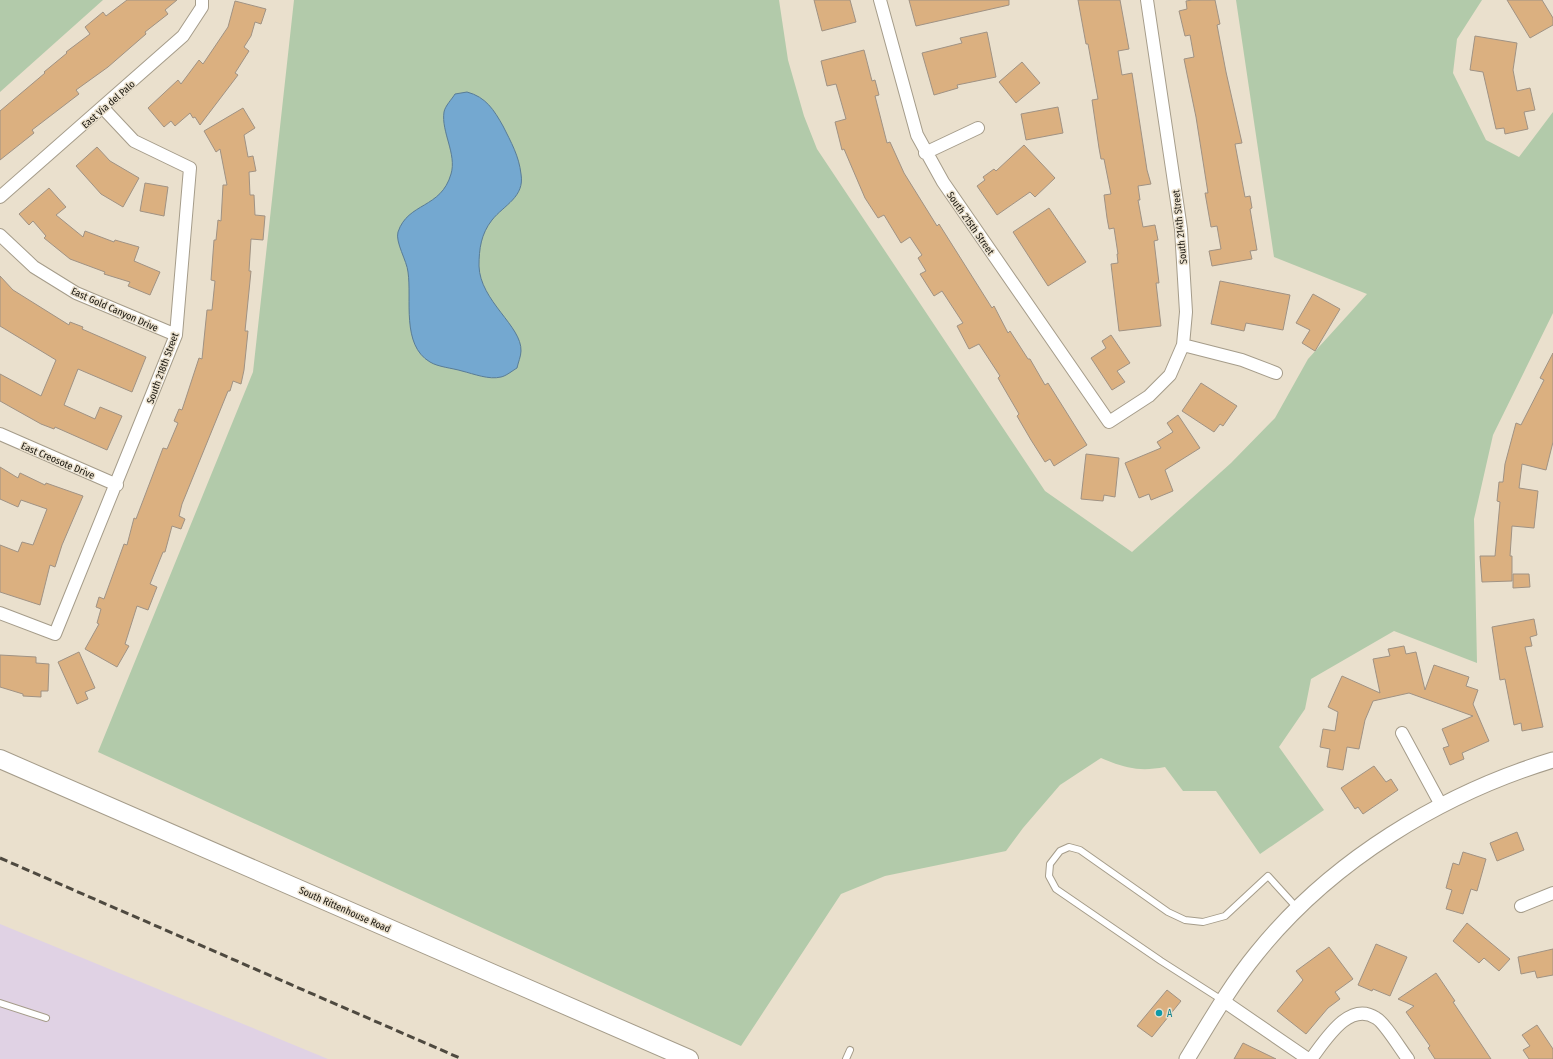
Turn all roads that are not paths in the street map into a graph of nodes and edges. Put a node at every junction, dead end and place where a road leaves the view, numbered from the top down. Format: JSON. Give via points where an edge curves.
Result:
{"nodes":[{"id":1,"x":202,"y":0,"type":"edge"},
{"id":2,"x":880,"y":0,"type":"edge"},
{"id":3,"x":1147,"y":0,"type":"edge"},
{"id":4,"x":103,"y":108,"type":"junction"},
{"id":5,"x":978,"y":128,"type":"dead end"},
{"id":6,"x":925,"y":153,"type":"junction"},
{"id":7,"x":0,"y":197,"type":"edge"},
{"id":8,"x":0,"y":235,"type":"edge"},
{"id":9,"x":176,"y":335,"type":"junction"},
{"id":10,"x":1183,"y":345,"type":"junction"},
{"id":11,"x":1276,"y":373,"type":"dead end"},
{"id":12,"x":1109,"y":422,"type":"joint"},
{"id":13,"x":0,"y":434,"type":"edge"},
{"id":14,"x":116,"y":485,"type":"junction"},
{"id":15,"x":0,"y":613,"type":"edge"},
{"id":16,"x":1402,"y":733,"type":"dead end"},
{"id":17,"x":0,"y":759,"type":"edge"},
{"id":18,"x":1553,"y":760,"type":"edge"},
{"id":19,"x":1441,"y":805,"type":"junction"},
{"id":20,"x":1553,"y":893,"type":"edge"},
{"id":21,"x":1521,"y":906,"type":"dead end"},
{"id":22,"x":1298,"y":909,"type":"junction"},
{"id":23,"x":1222,"y":1000,"type":"junction"},
{"id":24,"x":0,"y":1003,"type":"edge"},
{"id":25,"x":46,"y":1018,"type":"dead end"},
{"id":26,"x":850,"y":1050,"type":"dead end"},
{"id":27,"x":689,"y":1059,"type":"edge"},
{"id":28,"x":846,"y":1059,"type":"edge"},
{"id":29,"x":1187,"y":1059,"type":"edge"},
{"id":30,"x":1310,"y":1059,"type":"edge"},
{"id":31,"x":1408,"y":1059,"type":"edge"}],
"edges":[{"from":1,"to":4,"type":"street","name":"East Via del Palo","via":[[202,7],[183,36]]},
{"from":2,"to":6,"type":"street","name":"South 215th Street","via":[[911,117]]},
{"from":3,"to":10,"type":"street","name":"South 214th Street","via":[[1181,228],[1186,312]]},
{"from":4,"to":7,"type":"street","name":"East Via del Palo"},
{"from":4,"to":9,"type":"street","name":"South 218th Street","via":[[134,140],[190,168]]},
{"from":5,"to":6,"type":"street"},
{"from":6,"to":12,"type":"street","name":"South 215th Street"},
{"from":8,"to":9,"type":"street","name":"East Gold Canyon Drive","via":[[34,268],[76,293]]},
{"from":9,"to":14,"type":"street","name":"South 218th Street"},
{"from":10,"to":11,"type":"street","via":[[1242,360]]},
{"from":10,"to":12,"type":"street","name":"South 214th Street","via":[[1170,375],[1149,396]]},
{"from":13,"to":14,"type":"street","name":"East Creosote Drive"},
{"from":14,"to":15,"type":"street","name":"South 218th Street","via":[[55,634]]},
{"from":16,"to":19,"type":"street"},
{"from":17,"to":27,"type":"main road","name":"South Rittenhouse Road"},
{"from":18,"to":19,"type":"street","via":[[1514,772]]},
{"from":19,"to":22,"type":"street","via":[[1382,840],[1326,883]]},
{"from":20,"to":21,"type":"street"},
{"from":22,"to":23,"type":"street","via":[[1257,953]]},
{"from":22,"to":23,"type":"lane","via":[[1268,876],[1225,916],[1203,922],[1185,920],[1168,912],[1080,850],[1069,847],[1060,851],[1050,864],[1049,876],[1056,889]]},
{"from":23,"to":29,"type":"street"},
{"from":23,"to":30,"type":"street"},
{"from":24,"to":25,"type":"lane"},
{"from":26,"to":28,"type":"lane"},
{"from":30,"to":31,"type":"street","via":[[1343,1020],[1360,1013],[1377,1018]]}]}
